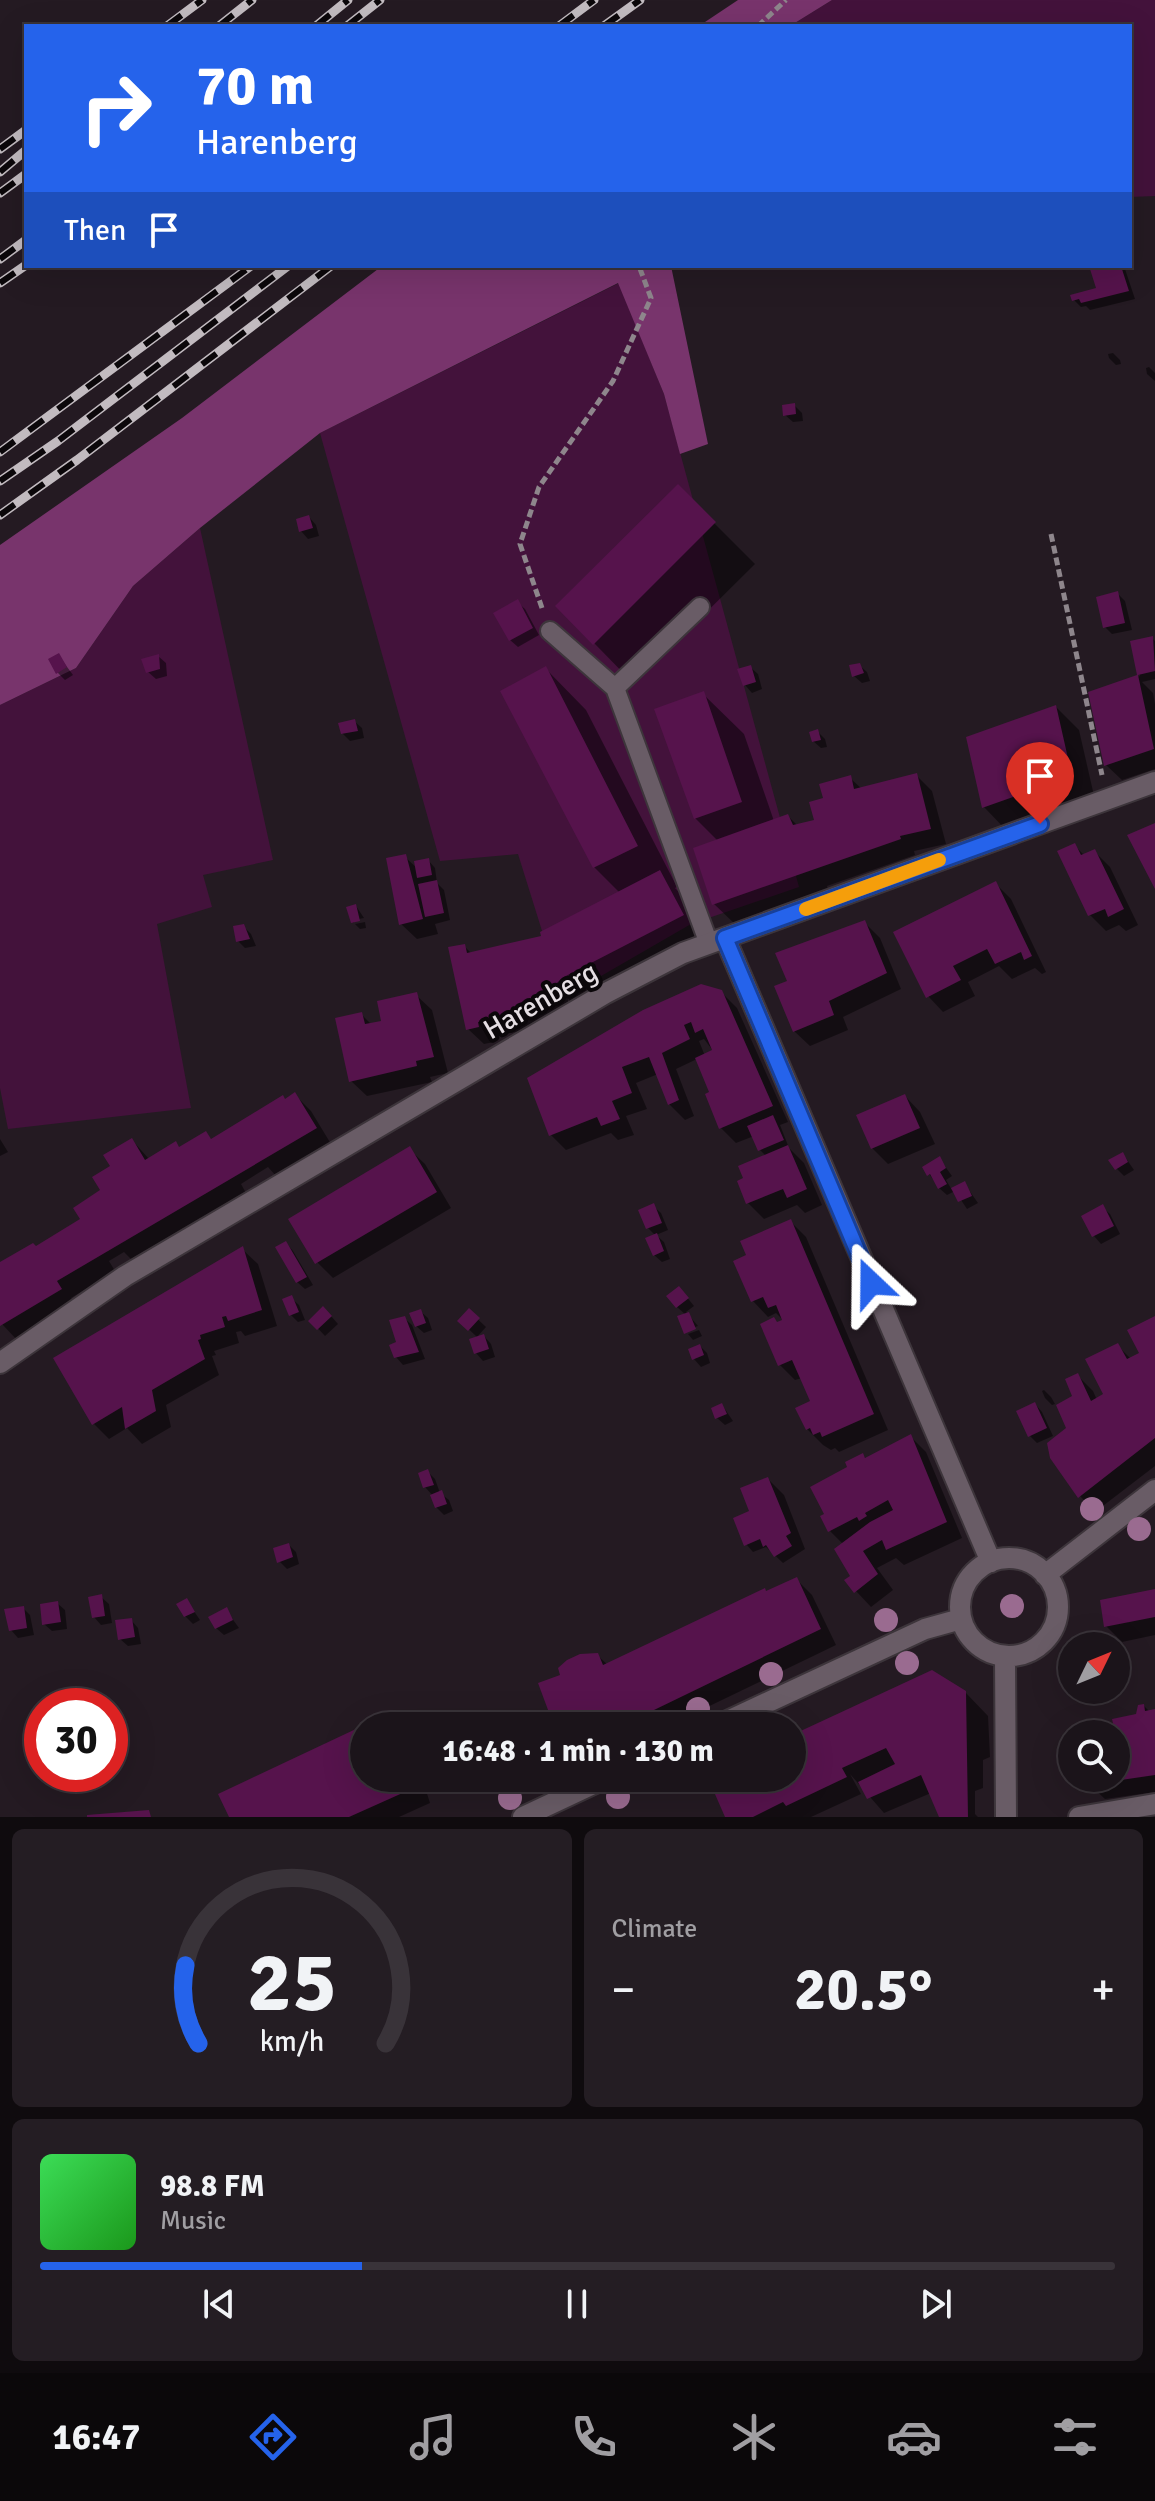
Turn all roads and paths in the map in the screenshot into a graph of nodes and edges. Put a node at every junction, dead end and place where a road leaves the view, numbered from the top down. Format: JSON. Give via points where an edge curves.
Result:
{"nodes":[{"id":1,"x":786,"y":0,"type":"edge"},
{"id":2,"x":760,"y":24,"type":"edge"},
{"id":3,"x":640,"y":268,"type":"edge"},
{"id":4,"x":1051,"y":534,"type":"dead end"},
{"id":5,"x":700,"y":607,"type":"dead end"},
{"id":6,"x":550,"y":631,"type":"joint"},
{"id":7,"x":615,"y":688,"type":"junction"},
{"id":8,"x":1102,"y":776,"type":"dead end"},
{"id":9,"x":1155,"y":782,"type":"edge"},
{"id":10,"x":717,"y":941,"type":"junction"},
{"id":11,"x":0,"y":1363,"type":"edge"},
{"id":12,"x":1155,"y":1490,"type":"edge"},
{"id":13,"x":991,"y":1562,"type":"junction"},
{"id":14,"x":1045,"y":1575,"type":"junction"},
{"id":15,"x":961,"y":1619,"type":"junction"},
{"id":16,"x":1005,"y":1657,"type":"junction"},
{"id":17,"x":747,"y":1712,"type":"edge"},
{"id":18,"x":576,"y":1792,"type":"edge"},
{"id":19,"x":1155,"y":1804,"type":"edge"},
{"id":20,"x":523,"y":1817,"type":"edge"},
{"id":21,"x":1006,"y":1817,"type":"edge"},
{"id":22,"x":1079,"y":1817,"type":"edge"}],
"edges":[{"from":1,"to":2,"type":"path"},
{"from":3,"to":6,"type":"path","via":[[651,298],[613,381],[539,487],[520,544]]},
{"from":4,"to":8,"type":"path"},
{"from":5,"to":7,"type":"lane"},
{"from":6,"to":7,"type":"lane"},
{"from":7,"to":10,"type":"lane"},
{"from":9,"to":10,"type":"street","name":"Harenberg"},
{"from":10,"to":11,"type":"street","name":"Harenberg","via":[[606,993],[125,1276]]},
{"from":10,"to":13,"type":"street"},
{"from":12,"to":14,"type":"street"},
{"from":13,"to":14,"type":"street","via":[[1014,1559]]},
{"from":13,"to":15,"type":"street","via":[[967,1580],[960,1599]]},
{"from":14,"to":16,"type":"street","via":[[1057,1601],[1053,1629],[1033,1650]]},
{"from":15,"to":16,"type":"street","via":[[977,1645]]},
{"from":15,"to":17,"type":"street","via":[[925,1629]]},
{"from":16,"to":21,"type":"street"},
{"from":18,"to":20,"type":"street"},
{"from":19,"to":22,"type":"street"}]}
